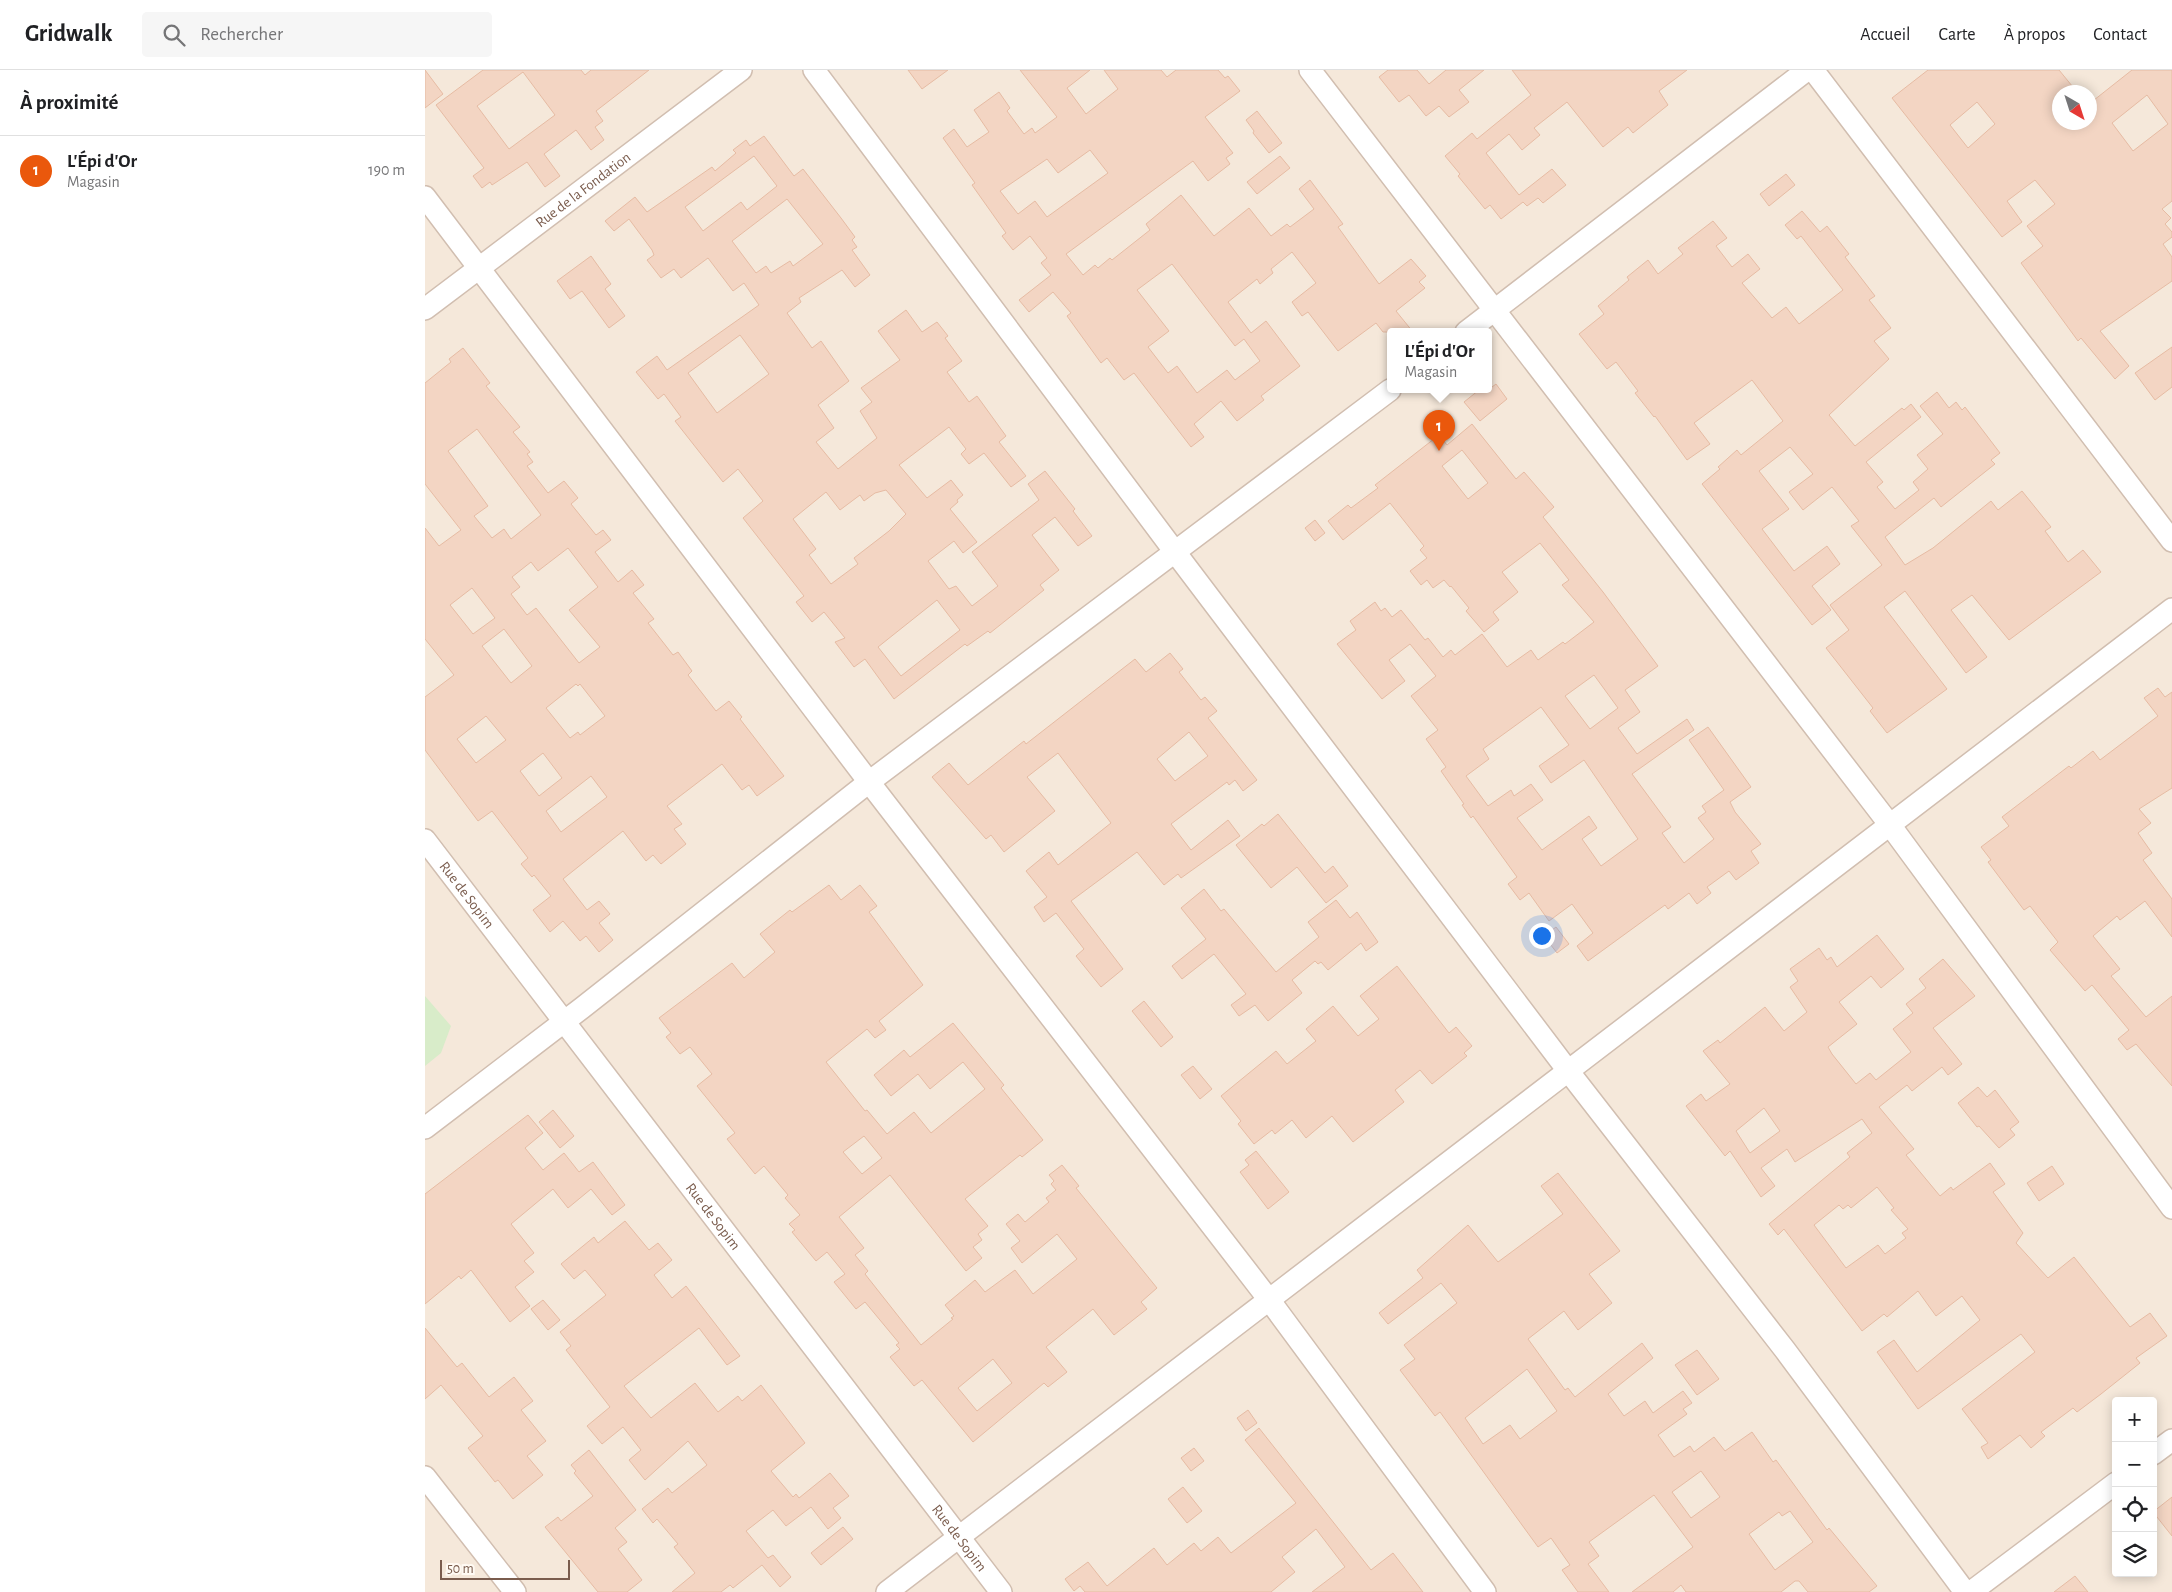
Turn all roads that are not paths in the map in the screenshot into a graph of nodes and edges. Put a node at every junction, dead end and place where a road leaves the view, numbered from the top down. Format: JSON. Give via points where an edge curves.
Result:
{"nodes":[{"id":1,"x":741,"y":70,"type":"edge"},
{"id":2,"x":813,"y":70,"type":"edge"},
{"id":3,"x":1310,"y":70,"type":"edge"},
{"id":4,"x":1807,"y":70,"type":"edge"},
{"id":5,"x":1813,"y":70,"type":"edge"},
{"id":6,"x":425,"y":197,"type":"edge"},
{"id":7,"x":479,"y":268,"type":"junction"},
{"id":8,"x":425,"y":309,"type":"edge"},
{"id":9,"x":1495,"y":310,"type":"junction"},
{"id":10,"x":1471,"y":328,"type":"edge"},
{"id":11,"x":1387,"y":392,"type":"edge"},
{"id":12,"x":2172,"y":541,"type":"edge"},
{"id":13,"x":1175,"y":552,"type":"junction"},
{"id":14,"x":2172,"y":609,"type":"edge"},
{"id":15,"x":869,"y":782,"type":"junction"},
{"id":16,"x":1890,"y":825,"type":"junction"},
{"id":17,"x":425,"y":840,"type":"edge"},
{"id":18,"x":563,"y":1023,"type":"junction"},
{"id":19,"x":1569,"y":1072,"type":"junction"},
{"id":20,"x":425,"y":1128,"type":"edge"},
{"id":21,"x":2172,"y":1208,"type":"edge"},
{"id":22,"x":1270,"y":1301,"type":"junction"},
{"id":23,"x":2172,"y":1440,"type":"edge"},
{"id":24,"x":2157,"y":1451,"type":"edge"},
{"id":25,"x":425,"y":1477,"type":"edge"},
{"id":26,"x":2112,"y":1485,"type":"edge"},
{"id":27,"x":960,"y":1538,"type":"junction"},
{"id":28,"x":515,"y":1592,"type":"edge"},
{"id":29,"x":887,"y":1592,"type":"edge"},
{"id":30,"x":1001,"y":1592,"type":"edge"},
{"id":31,"x":1485,"y":1592,"type":"edge"},
{"id":32,"x":1965,"y":1592,"type":"edge"},
{"id":33,"x":1971,"y":1592,"type":"edge"}],
"edges":[{"from":1,"to":7,"type":"street","name":"Rue de la Fondation"},
{"from":2,"to":13,"type":"street"},
{"from":3,"to":9,"type":"street"},
{"from":4,"to":9,"type":"street"},
{"from":5,"to":12,"type":"street"},
{"from":6,"to":7,"type":"street"},
{"from":7,"to":8,"type":"street","name":"Rue de la Fondation"},
{"from":7,"to":15,"type":"street"},
{"from":9,"to":10,"type":"street"},
{"from":9,"to":16,"type":"street"},
{"from":11,"to":13,"type":"street"},
{"from":13,"to":15,"type":"street"},
{"from":13,"to":19,"type":"street"},
{"from":14,"to":16,"type":"street"},
{"from":15,"to":18,"type":"street"},
{"from":15,"to":22,"type":"street"},
{"from":16,"to":19,"type":"street"},
{"from":16,"to":21,"type":"street"},
{"from":17,"to":18,"type":"street","name":"Rue de Sopim"},
{"from":18,"to":20,"type":"street"},
{"from":18,"to":27,"type":"street","name":"Rue de Sopim"},
{"from":19,"to":22,"type":"street"},
{"from":19,"to":32,"type":"street","via":[[1785,1350]]},
{"from":22,"to":27,"type":"street"},
{"from":22,"to":31,"type":"street"},
{"from":23,"to":24,"type":"street"},
{"from":25,"to":28,"type":"street"},
{"from":26,"to":33,"type":"street"},
{"from":27,"to":29,"type":"street"},
{"from":27,"to":30,"type":"street","name":"Rue de Sopim"}]}
